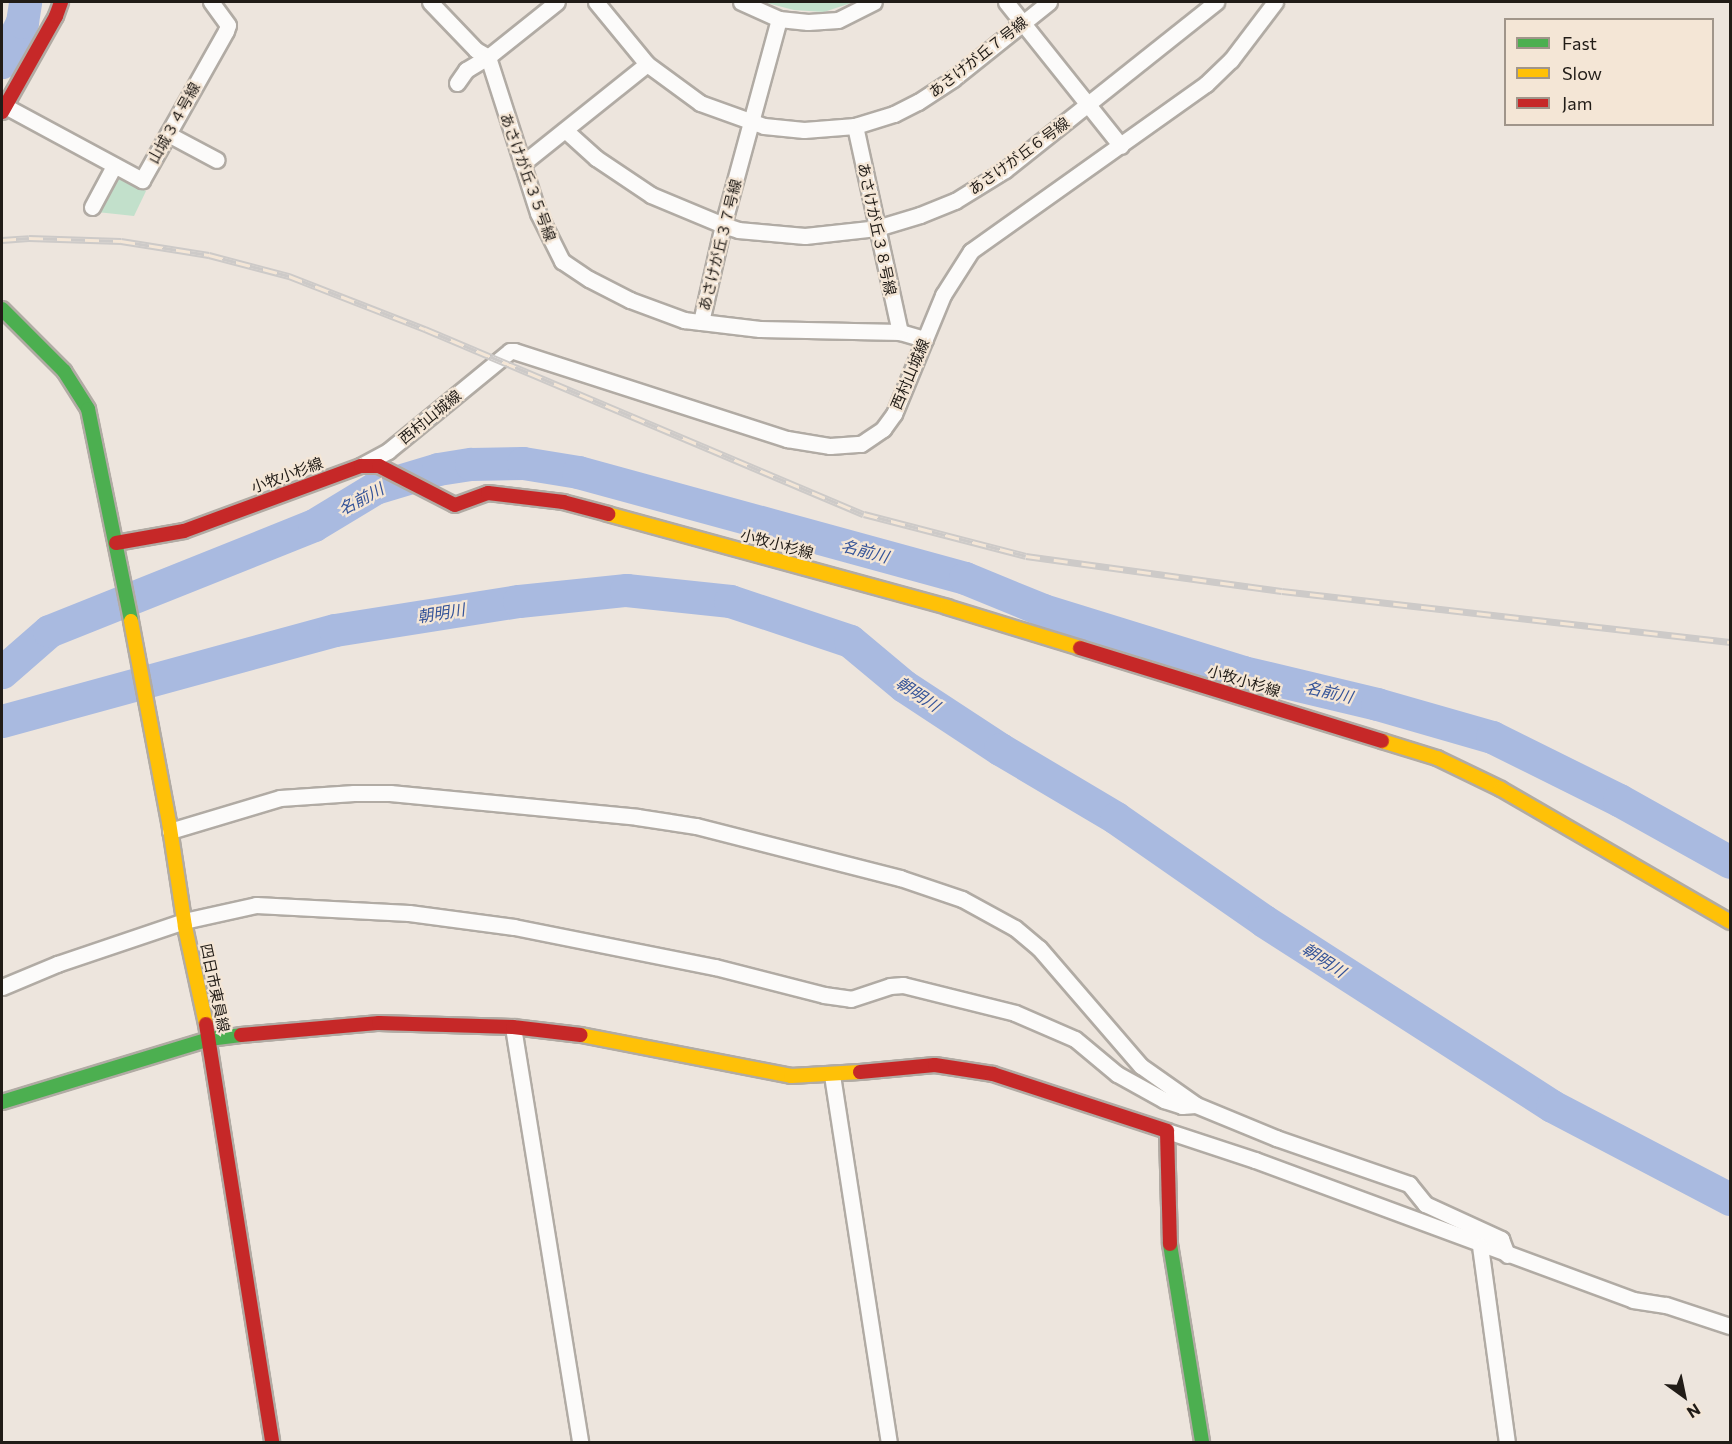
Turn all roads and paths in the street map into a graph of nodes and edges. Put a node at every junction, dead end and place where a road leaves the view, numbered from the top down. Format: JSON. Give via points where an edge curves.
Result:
{"nodes":[{"id":1,"x":61,"y":2,"type":"edge"},
{"id":2,"x":211,"y":2,"type":"edge"},
{"id":3,"x":430,"y":2,"type":"edge"},
{"id":4,"x":557,"y":2,"type":"edge"},
{"id":5,"x":596,"y":2,"type":"edge"},
{"id":6,"x":741,"y":2,"type":"edge"},
{"id":7,"x":874,"y":2,"type":"edge"},
{"id":8,"x":1006,"y":2,"type":"edge"},
{"id":9,"x":1049,"y":2,"type":"edge"},
{"id":10,"x":1216,"y":2,"type":"edge"},
{"id":11,"x":1275,"y":2,"type":"edge"},
{"id":12,"x":779,"y":19,"type":"junction"},
{"id":13,"x":1023,"y":22,"type":"junction"},
{"id":14,"x":488,"y":57,"type":"junction"},
{"id":15,"x":647,"y":64,"type":"junction"},
{"id":16,"x":457,"y":83,"type":"dead end"},
{"id":17,"x":1089,"y":105,"type":"junction"},
{"id":18,"x":3,"y":109,"type":"edge"},
{"id":19,"x":753,"y":122,"type":"junction"},
{"id":20,"x":855,"y":126,"type":"junction"},
{"id":21,"x":565,"y":130,"type":"junction"},
{"id":22,"x":168,"y":134,"type":"junction"},
{"id":23,"x":1121,"y":146,"type":"junction"},
{"id":24,"x":217,"y":160,"type":"dead end"},
{"id":25,"x":522,"y":164,"type":"junction"},
{"id":26,"x":114,"y":166,"type":"junction"},
{"id":27,"x":92,"y":207,"type":"dead end"},
{"id":28,"x":723,"y":225,"type":"junction"},
{"id":29,"x":877,"y":228,"type":"junction"},
{"id":30,"x":2,"y":310,"type":"edge"},
{"id":31,"x":701,"y":322,"type":"junction"},
{"id":32,"x":900,"y":332,"type":"junction"},
{"id":33,"x":926,"y":339,"type":"junction"},
{"id":34,"x":361,"y":466,"type":"junction"},
{"id":35,"x":116,"y":543,"type":"junction"},
{"id":36,"x":170,"y":826,"type":"junction"},
{"id":37,"x":184,"y":921,"type":"junction"},
{"id":38,"x":1731,"y":922,"type":"edge"},
{"id":39,"x":2,"y":987,"type":"edge"},
{"id":40,"x":513,"y":1027,"type":"junction"},
{"id":41,"x":209,"y":1039,"type":"junction"},
{"id":42,"x":832,"y":1075,"type":"junction"},
{"id":43,"x":2,"y":1102,"type":"edge"},
{"id":44,"x":1196,"y":1105,"type":"junction"},
{"id":45,"x":1167,"y":1131,"type":"junction"},
{"id":46,"x":1480,"y":1246,"type":"junction"},
{"id":47,"x":1507,"y":1255,"type":"junction"},
{"id":48,"x":1731,"y":1326,"type":"edge"},
{"id":49,"x":272,"y":1443,"type":"edge"},
{"id":50,"x":580,"y":1443,"type":"edge"},
{"id":51,"x":889,"y":1443,"type":"edge"},
{"id":52,"x":1202,"y":1443,"type":"edge"},
{"id":53,"x":1507,"y":1443,"type":"edge"}],
"edges":[{"from":1,"to":18,"type":"main road"},
{"from":2,"to":22,"type":"street","name":"山城３４号線","via":[[228,25]]},
{"from":3,"to":14,"type":"street","via":[[476,50]]},
{"from":4,"to":14,"type":"street"},
{"from":5,"to":15,"type":"street","name":"あさけが丘７号線"},
{"from":6,"to":12,"type":"street"},
{"from":7,"to":12,"type":"street","via":[[825,22]]},
{"from":8,"to":13,"type":"street"},
{"from":9,"to":13,"type":"street","name":"あさけが丘７号線"},
{"from":10,"to":17,"type":"street","name":"あさけが丘６号線"},
{"from":11,"to":23,"type":"street","name":"西村山城線","via":[[1231,60],[1206,84]]},
{"from":12,"to":19,"type":"street","name":"あさけが丘３７号線"},
{"from":13,"to":17,"type":"street"},
{"from":13,"to":20,"type":"street","name":"あさけが丘７号線","via":[[931,95],[894,114]]},
{"from":14,"to":16,"type":"street","via":[[466,70]]},
{"from":14,"to":25,"type":"street","name":"あさけが丘３５号線"},
{"from":15,"to":19,"type":"street","name":"あさけが丘７号線","via":[[700,103]]},
{"from":15,"to":21,"type":"street"},
{"from":17,"to":23,"type":"street"},
{"from":17,"to":29,"type":"street","name":"あさけが丘６号線","via":[[1005,170],[956,201]]},
{"from":18,"to":26,"type":"street","name":"山城３４号線"},
{"from":19,"to":20,"type":"street","name":"あさけが丘７号線","via":[[804,130]]},
{"from":19,"to":28,"type":"street","name":"あさけが丘３７号線"},
{"from":20,"to":29,"type":"street","name":"あさけが丘３８号線"},
{"from":21,"to":25,"type":"street"},
{"from":21,"to":28,"type":"street","name":"あさけが丘６号線","via":[[596,158],[651,195]]},
{"from":22,"to":24,"type":"street"},
{"from":22,"to":26,"type":"street","name":"山城３４号線","via":[[142,180]]},
{"from":23,"to":33,"type":"street","name":"西村山城線","via":[[971,251],[943,295]]},
{"from":25,"to":31,"type":"street","name":"あさけが丘３５号線","via":[[548,236],[569,267],[647,307]]},
{"from":26,"to":27,"type":"street"},
{"from":28,"to":29,"type":"street","name":"あさけが丘６号線","via":[[806,236]]},
{"from":28,"to":31,"type":"street","name":"あさけが丘３７号線"},
{"from":29,"to":32,"type":"street","name":"あさけが丘３８号線"},
{"from":30,"to":35,"type":"main road","via":[[64,370],[88,408]]},
{"from":31,"to":32,"type":"street","name":"あさけが丘３７号線","via":[[760,329]]},
{"from":32,"to":33,"type":"street","name":"あさけが丘３７号線"},
{"from":33,"to":34,"type":"street","name":"西村山城線","via":[[894,414],[883,429],[861,444],[830,446],[788,439],[510,351],[388,451]]},
{"from":34,"to":35,"type":"main road","name":"小牧小杉線","via":[[183,531]]},
{"from":34,"to":38,"type":"main road","name":"小牧小杉線","via":[[379,466],[456,505],[488,493],[563,502],[947,607],[1437,758],[1502,789]]},
{"from":35,"to":36,"type":"main road","name":"四日市東員線"},
{"from":36,"to":37,"type":"main road","name":"四日市東員線"},
{"from":36,"to":44,"type":"street","via":[[280,798],[390,794],[696,826],[900,878],[962,899],[1015,928],[1039,948],[1141,1066]]},
{"from":37,"to":39,"type":"street"},
{"from":37,"to":41,"type":"main road","name":"四日市東員線"},
{"from":37,"to":44,"type":"street","via":[[256,905],[410,913],[514,927],[693,962],[851,999],[903,985],[1015,1013],[1075,1039],[1117,1074],[1164,1100],[1182,1106]]},
{"from":40,"to":41,"type":"main road","via":[[379,1023]]},
{"from":40,"to":42,"type":"main road","via":[[564,1032],[791,1076]]},
{"from":40,"to":50,"type":"street"},
{"from":41,"to":43,"type":"main road"},
{"from":41,"to":49,"type":"main road","name":"四日市東員線"},
{"from":42,"to":45,"type":"main road","via":[[935,1065],[963,1068],[993,1074]]},
{"from":42,"to":51,"type":"street"},
{"from":44,"to":47,"type":"street","via":[[1276,1138],[1409,1184],[1425,1204],[1501,1239]]},
{"from":45,"to":46,"type":"street","via":[[1255,1160]]},
{"from":45,"to":52,"type":"main road","via":[[1168,1232]]},
{"from":46,"to":47,"type":"street"},
{"from":46,"to":53,"type":"street"},
{"from":47,"to":48,"type":"street","via":[[1633,1300],[1666,1305]]}]}
